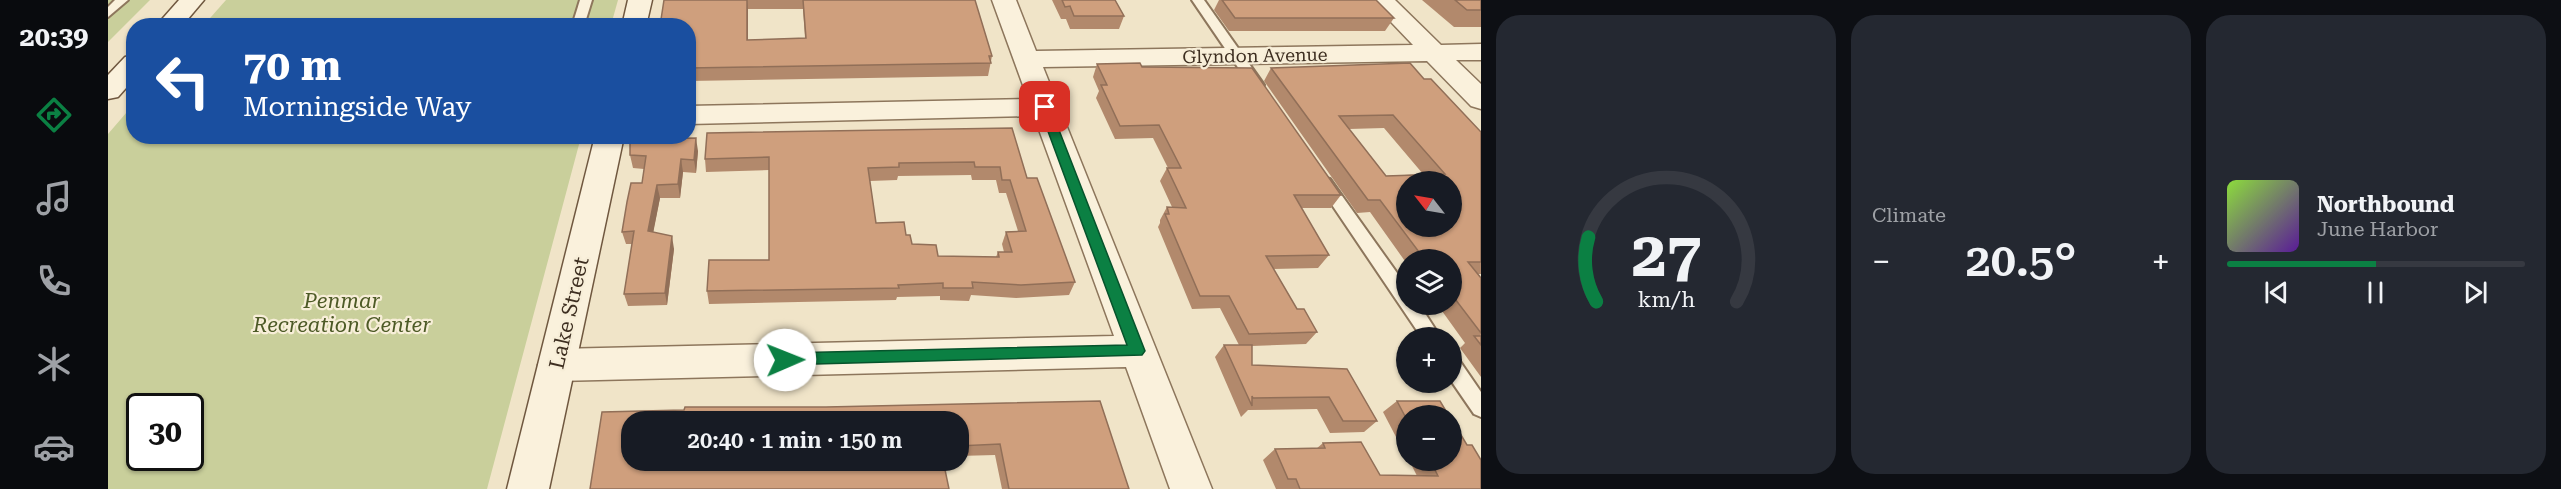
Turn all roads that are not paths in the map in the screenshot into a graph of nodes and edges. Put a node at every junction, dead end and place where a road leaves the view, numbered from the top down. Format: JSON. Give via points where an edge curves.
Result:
{"nodes":[{"id":1,"x":122,"y":0,"type":"edge"},
{"id":2,"x":192,"y":0,"type":"edge"},
{"id":3,"x":585,"y":0,"type":"edge"},
{"id":4,"x":640,"y":0,"type":"edge"},
{"id":5,"x":1004,"y":0,"type":"edge"},
{"id":6,"x":1197,"y":0,"type":"edge"},
{"id":7,"x":1382,"y":0,"type":"edge"},
{"id":8,"x":108,"y":13,"type":"edge"},
{"id":9,"x":175,"y":18,"type":"edge"},
{"id":10,"x":580,"y":18,"type":"edge"},
{"id":11,"x":636,"y":18,"type":"edge"},
{"id":12,"x":1481,"y":52,"type":"edge"},
{"id":13,"x":1434,"y":53,"type":"junction"},
{"id":14,"x":1236,"y":56,"type":"junction"},
{"id":15,"x":1029,"y":59,"type":"junction"},
{"id":16,"x":126,"y":72,"type":"edge"},
{"id":17,"x":108,"y":91,"type":"edge"},
{"id":18,"x":1267,"y":100,"type":"edge"},
{"id":19,"x":1481,"y":100,"type":"edge"},
{"id":20,"x":1045,"y":107,"type":"junction"},
{"id":21,"x":696,"y":115,"type":"edge"},
{"id":22,"x":608,"y":144,"type":"edge"},
{"id":23,"x":1313,"y":167,"type":"edge"},
{"id":24,"x":1396,"y":286,"type":"edge"},
{"id":25,"x":1137,"y":351,"type":"junction"},
{"id":26,"x":557,"y":365,"type":"junction"},
{"id":27,"x":1462,"y":380,"type":"edge"},
{"id":28,"x":1481,"y":408,"type":"edge"},
{"id":29,"x":528,"y":489,"type":"edge"},
{"id":30,"x":1191,"y":489,"type":"edge"}],
"edges":[{"from":1,"to":8,"type":"lane"},
{"from":2,"to":9,"type":"street"},
{"from":3,"to":10,"type":"lane"},
{"from":4,"to":11,"type":"street"},
{"from":5,"to":15,"type":"street"},
{"from":6,"to":14,"type":"lane"},
{"from":7,"to":13,"type":"street"},
{"from":12,"to":13,"type":"street","name":"Glyndon Avenue"},
{"from":13,"to":14,"type":"street","name":"Glyndon Avenue"},
{"from":13,"to":19,"type":"street"},
{"from":14,"to":15,"type":"street","name":"Glyndon Avenue"},
{"from":14,"to":18,"type":"lane"},
{"from":15,"to":20,"type":"street"},
{"from":16,"to":17,"type":"street"},
{"from":20,"to":21,"type":"street"},
{"from":20,"to":25,"type":"street"},
{"from":22,"to":26,"type":"street","name":"Lake Street"},
{"from":23,"to":24,"type":"lane"},
{"from":25,"to":26,"type":"street"},
{"from":25,"to":30,"type":"street"},
{"from":26,"to":29,"type":"street","name":"Lake Street"},
{"from":27,"to":28,"type":"lane"}]}
